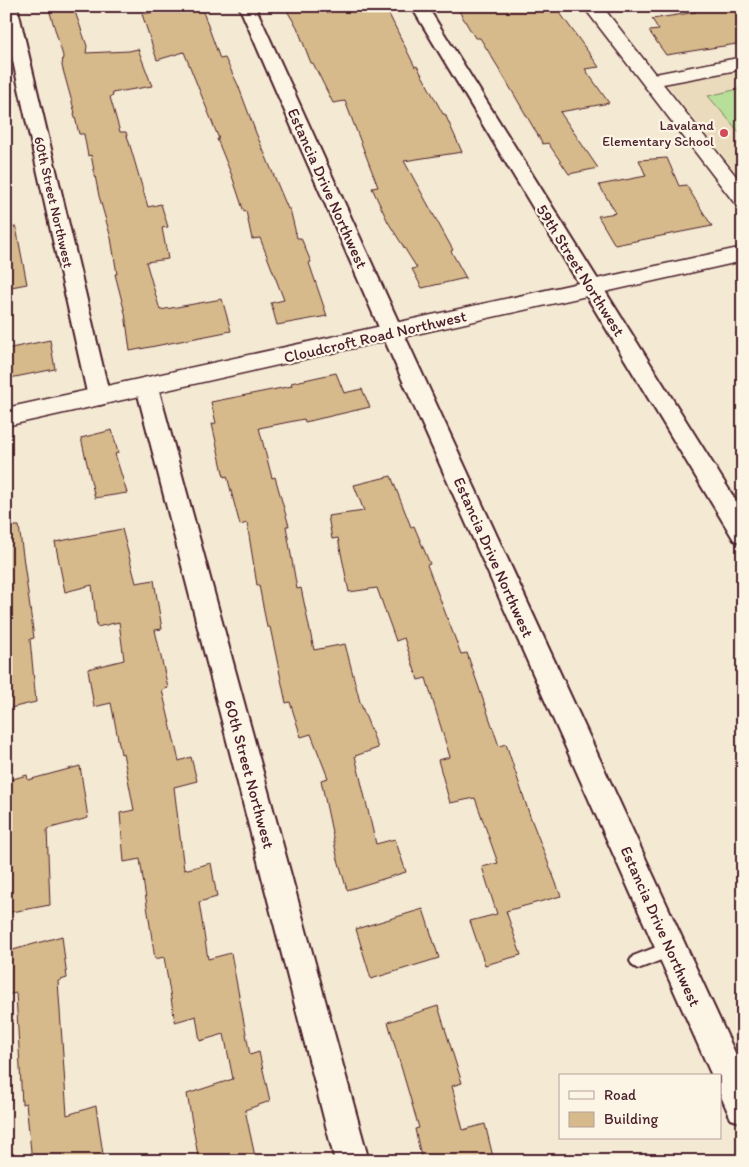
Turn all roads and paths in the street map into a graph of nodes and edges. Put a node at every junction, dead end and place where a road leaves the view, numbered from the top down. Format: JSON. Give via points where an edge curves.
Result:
{"nodes":[{"id":1,"x":9,"y":6,"type":"edge"},
{"id":2,"x":247,"y":6,"type":"edge"},
{"id":3,"x":419,"y":6,"type":"edge"},
{"id":4,"x":592,"y":6,"type":"edge"},
{"id":5,"x":743,"y":63,"type":"edge"},
{"id":6,"x":650,"y":81,"type":"junction"},
{"id":7,"x":743,"y":200,"type":"edge"},
{"id":8,"x":743,"y":254,"type":"edge"},
{"id":9,"x":591,"y":287,"type":"junction"},
{"id":10,"x":392,"y":332,"type":"junction"},
{"id":11,"x":147,"y":387,"type":"junction"},
{"id":12,"x":100,"y":397,"type":"junction"},
{"id":13,"x":6,"y":417,"type":"edge"},
{"id":14,"x":743,"y":533,"type":"edge"},
{"id":15,"x":672,"y":949,"type":"junction"},
{"id":16,"x":638,"y":960,"type":"dead end"},
{"id":17,"x":743,"y":1107,"type":"edge"},
{"id":18,"x":352,"y":1161,"type":"edge"}],
"edges":[{"from":1,"to":12,"type":"street","name":"60th Street Northwest"},
{"from":2,"to":10,"type":"street","name":"Estancia Drive Northwest"},
{"from":3,"to":9,"type":"street","name":"59th Street Northwest"},
{"from":4,"to":6,"type":"street"},
{"from":5,"to":6,"type":"street"},
{"from":6,"to":7,"type":"street"},
{"from":8,"to":9,"type":"street","name":"Cloudcroft Road Northwest"},
{"from":9,"to":10,"type":"street","name":"Cloudcroft Road Northwest"},
{"from":9,"to":14,"type":"street","name":"59th Street Northwest"},
{"from":10,"to":11,"type":"street","name":"Cloudcroft Road Northwest"},
{"from":10,"to":15,"type":"street","name":"Estancia Drive Northwest"},
{"from":11,"to":12,"type":"street","name":"Cloudcroft Road Northwest"},
{"from":11,"to":18,"type":"street","name":"60th Street Northwest"},
{"from":12,"to":13,"type":"street","name":"Cloudcroft Road Northwest"},
{"from":15,"to":16,"type":"lane"},
{"from":15,"to":17,"type":"street","name":"Estancia Drive Northwest"}]}
